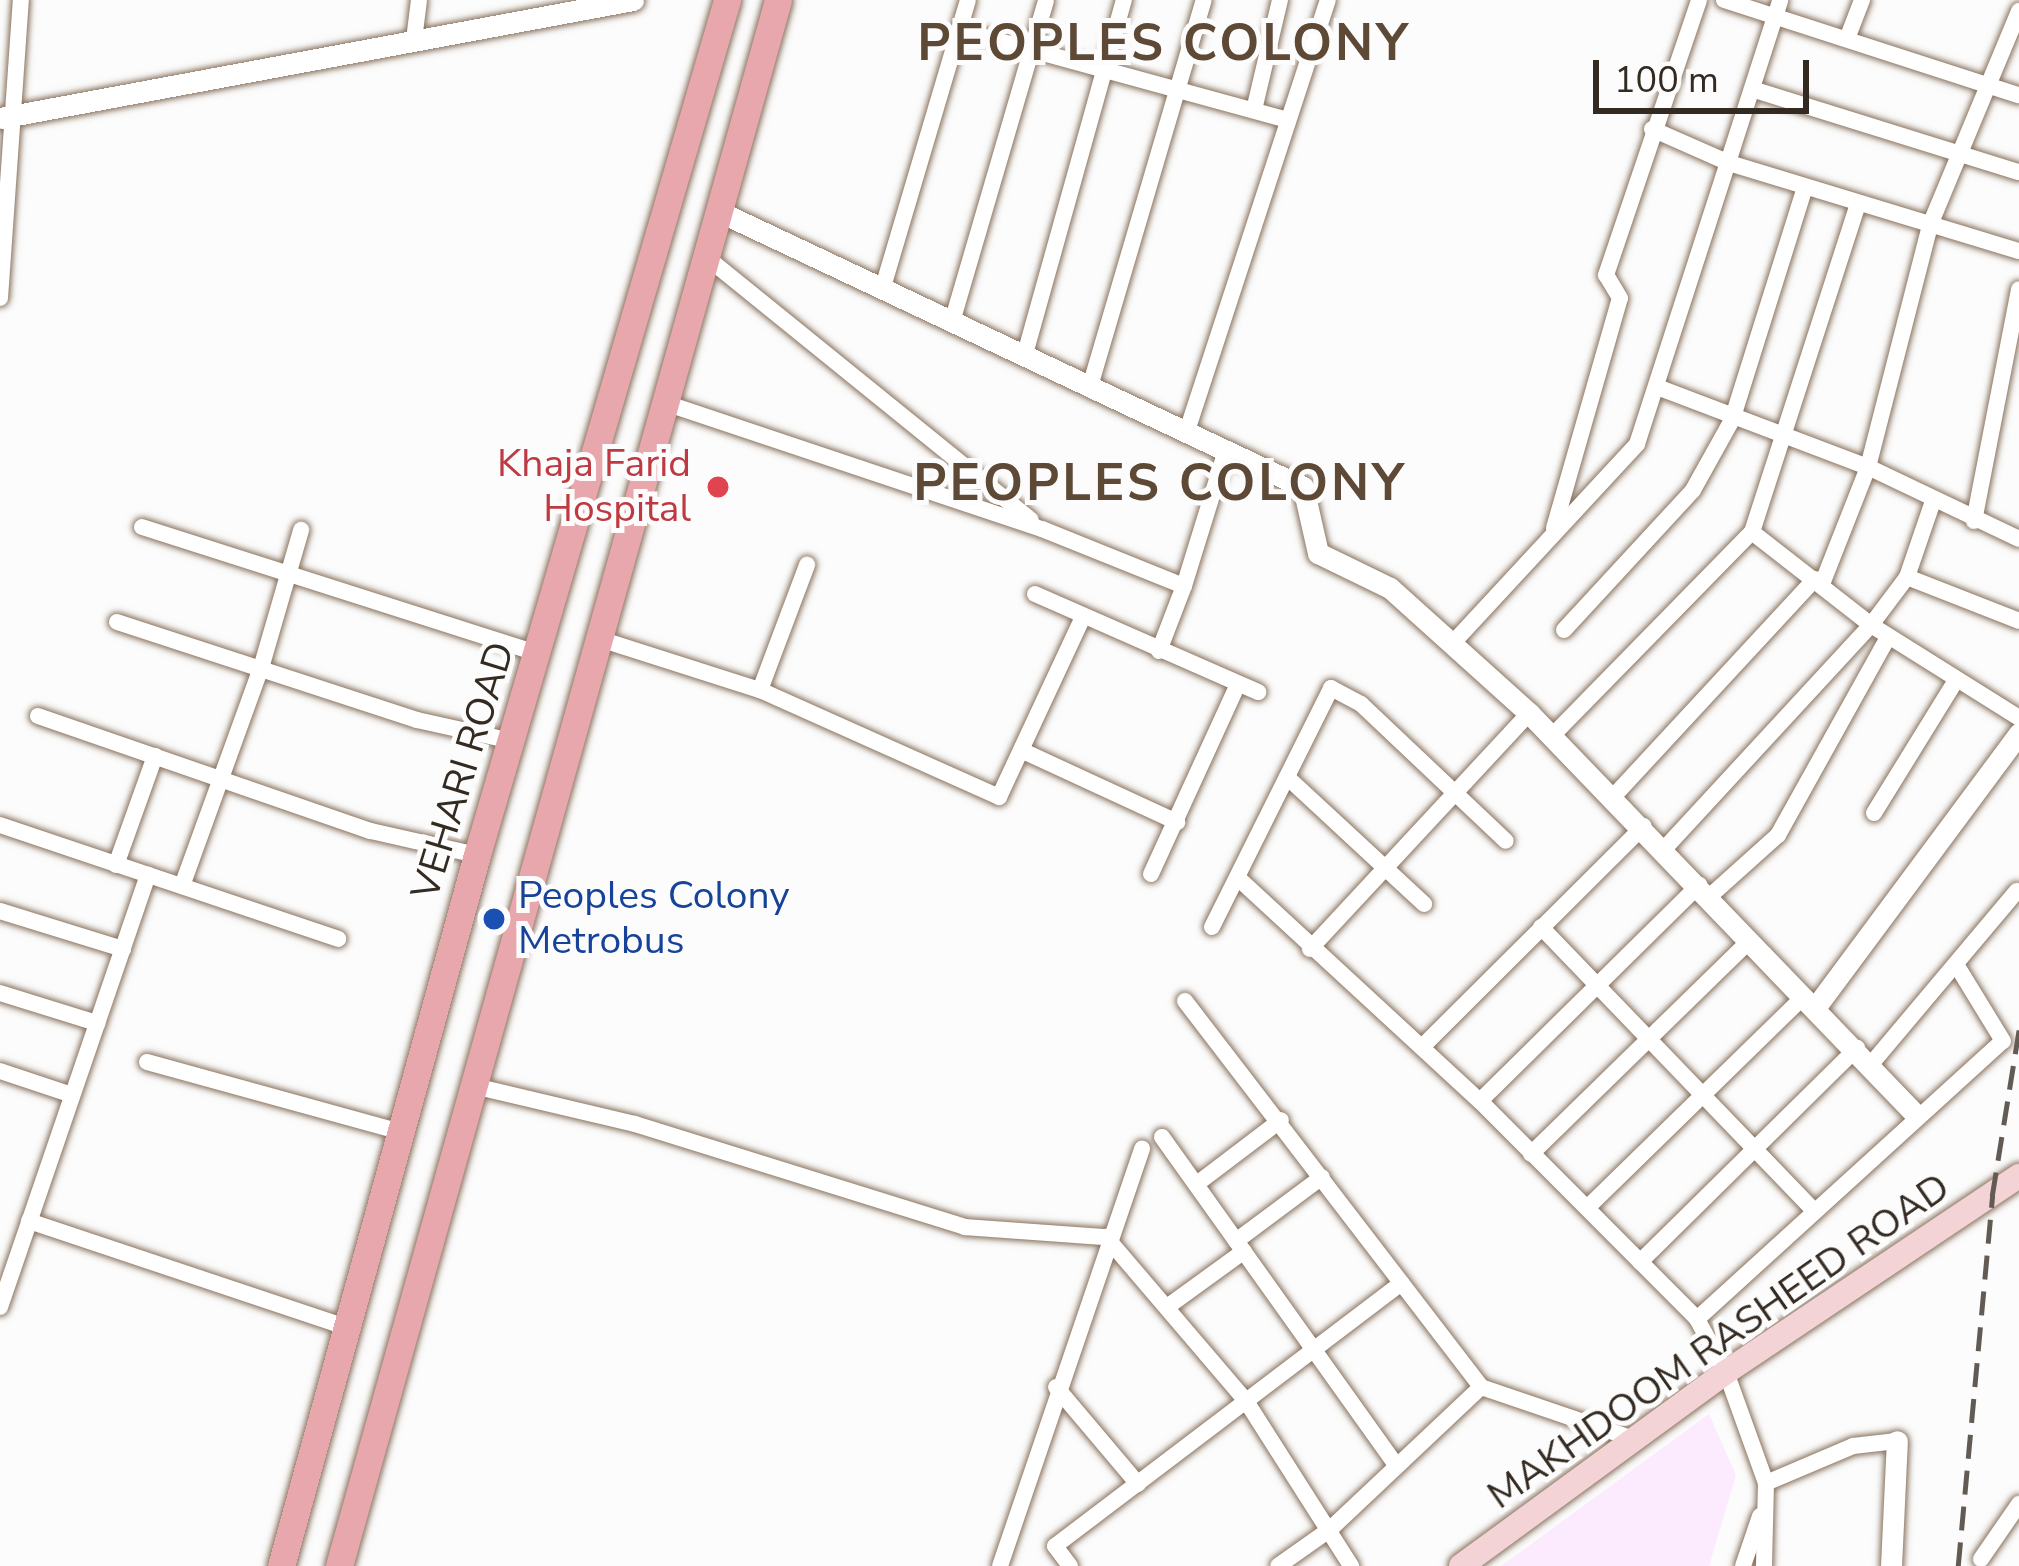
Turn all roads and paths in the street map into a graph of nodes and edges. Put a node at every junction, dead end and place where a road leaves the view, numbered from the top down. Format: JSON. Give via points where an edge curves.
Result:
{"nodes":[{"id":1,"x":21,"y":0,"type":"edge"},
{"id":2,"x":419,"y":0,"type":"edge"},
{"id":3,"x":633,"y":0,"type":"edge"},
{"id":4,"x":727,"y":0,"type":"edge"},
{"id":5,"x":778,"y":0,"type":"edge"},
{"id":6,"x":968,"y":0,"type":"edge"},
{"id":7,"x":1046,"y":0,"type":"edge"},
{"id":8,"x":1124,"y":0,"type":"edge"},
{"id":9,"x":1204,"y":0,"type":"edge"},
{"id":10,"x":1280,"y":0,"type":"edge"},
{"id":11,"x":1328,"y":0,"type":"edge"},
{"id":12,"x":1700,"y":0,"type":"edge"},
{"id":13,"x":1724,"y":0,"type":"edge"},
{"id":14,"x":1780,"y":0,"type":"edge"},
{"id":15,"x":1862,"y":0,"type":"edge"},
{"id":16,"x":2019,"y":11,"type":"edge"},
{"id":17,"x":1773,"y":19,"type":"junction"},
{"id":18,"x":959,"y":30,"type":"junction"},
{"id":19,"x":1847,"y":39,"type":"junction"},
{"id":20,"x":414,"y":40,"type":"junction"},
{"id":21,"x":1033,"y":50,"type":"junction"},
{"id":22,"x":1106,"y":70,"type":"junction"},
{"id":23,"x":1987,"y":86,"type":"junction"},
{"id":24,"x":1180,"y":90,"type":"junction"},
{"id":25,"x":1755,"y":90,"type":"junction"},
{"id":26,"x":2019,"y":95,"type":"edge"},
{"id":27,"x":1254,"y":110,"type":"junction"},
{"id":28,"x":6,"y":117,"type":"edge"},
{"id":29,"x":1286,"y":119,"type":"junction"},
{"id":30,"x":1652,"y":129,"type":"junction"},
{"id":31,"x":1960,"y":154,"type":"junction"},
{"id":32,"x":1729,"y":163,"type":"junction"},
{"id":33,"x":2019,"y":172,"type":"edge"},
{"id":34,"x":1805,"y":187,"type":"junction"},
{"id":35,"x":1858,"y":203,"type":"junction"},
{"id":36,"x":718,"y":211,"type":"junction"},
{"id":37,"x":1930,"y":225,"type":"junction"},
{"id":38,"x":2019,"y":251,"type":"edge"},
{"id":39,"x":705,"y":256,"type":"junction"},
{"id":40,"x":883,"y":287,"type":"junction"},
{"id":41,"x":2019,"y":289,"type":"edge"},
{"id":42,"x":0,"y":298,"type":"edge"},
{"id":43,"x":952,"y":322,"type":"junction"},
{"id":44,"x":1024,"y":354,"type":"junction"},
{"id":45,"x":1091,"y":383,"type":"junction"},
{"id":46,"x":1660,"y":388,"type":"junction"},
{"id":47,"x":664,"y":403,"type":"junction"},
{"id":48,"x":1732,"y":420,"type":"junction"},
{"id":49,"x":1187,"y":431,"type":"junction"},
{"id":50,"x":1788,"y":438,"type":"junction"},
{"id":51,"x":1226,"y":450,"type":"junction"},
{"id":52,"x":1868,"y":467,"type":"junction"},
{"id":53,"x":1933,"y":501,"type":"junction"},
{"id":54,"x":1973,"y":521,"type":"junction"},
{"id":55,"x":142,"y":527,"type":"dead end"},
{"id":56,"x":1042,"y":529,"type":"junction"},
{"id":57,"x":301,"y":530,"type":"dead end"},
{"id":58,"x":1553,"y":532,"type":"junction"},
{"id":59,"x":1752,"y":532,"type":"junction"},
{"id":60,"x":2019,"y":538,"type":"edge"},
{"id":61,"x":807,"y":565,"type":"dead end"},
{"id":62,"x":288,"y":575,"type":"junction"},
{"id":63,"x":1907,"y":577,"type":"junction"},
{"id":64,"x":1818,"y":582,"type":"junction"},
{"id":65,"x":1184,"y":586,"type":"junction"},
{"id":66,"x":1035,"y":594,"type":"dead end"},
{"id":67,"x":1082,"y":619,"type":"junction"},
{"id":68,"x":2019,"y":621,"type":"edge"},
{"id":69,"x":117,"y":622,"type":"dead end"},
{"id":70,"x":1871,"y":625,"type":"junction"},
{"id":71,"x":1564,"y":630,"type":"dead end"},
{"id":72,"x":1888,"y":637,"type":"junction"},
{"id":73,"x":600,"y":639,"type":"junction"},
{"id":74,"x":1451,"y":645,"type":"junction"},
{"id":75,"x":1159,"y":651,"type":"junction"},
{"id":76,"x":539,"y":654,"type":"junction"},
{"id":77,"x":261,"y":668,"type":"junction"},
{"id":78,"x":1955,"y":682,"type":"junction"},
{"id":79,"x":1238,"y":684,"type":"junction"},
{"id":80,"x":760,"y":690,"type":"junction"},
{"id":81,"x":1258,"y":692,"type":"dead end"},
{"id":82,"x":1529,"y":713,"type":"junction"},
{"id":83,"x":38,"y":716,"type":"dead end"},
{"id":84,"x":2019,"y":718,"type":"edge"},
{"id":85,"x":2019,"y":733,"type":"edge"},
{"id":86,"x":1550,"y":738,"type":"junction"},
{"id":87,"x":512,"y":741,"type":"junction"},
{"id":88,"x":1023,"y":751,"type":"junction"},
{"id":89,"x":154,"y":756,"type":"junction"},
{"id":90,"x":1287,"y":777,"type":"junction"},
{"id":91,"x":222,"y":780,"type":"junction"},
{"id":92,"x":1452,"y":789,"type":"junction"},
{"id":93,"x":1613,"y":796,"type":"junction"},
{"id":94,"x":1874,"y":813,"type":"dead end"},
{"id":95,"x":1177,"y":822,"type":"junction"},
{"id":96,"x":0,"y":825,"type":"edge"},
{"id":97,"x":1644,"y":826,"type":"junction"},
{"id":98,"x":1506,"y":841,"type":"dead end"},
{"id":99,"x":1666,"y":847,"type":"junction"},
{"id":100,"x":477,"y":855,"type":"junction"},
{"id":101,"x":116,"y":865,"type":"junction"},
{"id":102,"x":1384,"y":867,"type":"junction"},
{"id":103,"x":1151,"y":874,"type":"dead end"},
{"id":104,"x":148,"y":875,"type":"junction"},
{"id":105,"x":1239,"y":879,"type":"junction"},
{"id":106,"x":182,"y":886,"type":"junction"},
{"id":107,"x":1705,"y":891,"type":"junction"},
{"id":108,"x":2017,"y":891,"type":"edge"},
{"id":109,"x":1424,"y":904,"type":"dead end"},
{"id":110,"x":0,"y":911,"type":"edge"},
{"id":111,"x":1212,"y":927,"type":"dead end"},
{"id":112,"x":1540,"y":927,"type":"junction"},
{"id":113,"x":338,"y":939,"type":"dead end"},
{"id":114,"x":1750,"y":940,"type":"junction"},
{"id":115,"x":123,"y":949,"type":"junction"},
{"id":116,"x":1310,"y":949,"type":"junction"},
{"id":117,"x":1958,"y":967,"type":"junction"},
{"id":118,"x":1595,"y":983,"type":"junction"},
{"id":119,"x":0,"y":993,"type":"edge"},
{"id":120,"x":1185,"y":1001,"type":"dead end"},
{"id":121,"x":1810,"y":1002,"type":"junction"},
{"id":122,"x":97,"y":1023,"type":"junction"},
{"id":123,"x":1652,"y":1037,"type":"junction"},
{"id":124,"x":1422,"y":1047,"type":"junction"},
{"id":125,"x":1865,"y":1056,"type":"junction"},
{"id":126,"x":147,"y":1063,"type":"dead end"},
{"id":127,"x":0,"y":1071,"type":"edge"},
{"id":128,"x":474,"y":1087,"type":"junction"},
{"id":129,"x":1703,"y":1093,"type":"junction"},
{"id":130,"x":72,"y":1095,"type":"junction"},
{"id":131,"x":1480,"y":1101,"type":"junction"},
{"id":132,"x":1916,"y":1114,"type":"junction"},
{"id":133,"x":1281,"y":1120,"type":"junction"},
{"id":134,"x":402,"y":1132,"type":"junction"},
{"id":135,"x":1162,"y":1137,"type":"dead end"},
{"id":136,"x":1756,"y":1147,"type":"junction"},
{"id":137,"x":1142,"y":1149,"type":"dead end"},
{"id":138,"x":1531,"y":1154,"type":"junction"},
{"id":139,"x":1322,"y":1177,"type":"junction"},
{"id":140,"x":2019,"y":1177,"type":"edge"},
{"id":141,"x":1198,"y":1183,"type":"junction"},
{"id":142,"x":1587,"y":1208,"type":"junction"},
{"id":143,"x":1810,"y":1208,"type":"junction"},
{"id":144,"x":29,"y":1221,"type":"junction"},
{"id":145,"x":1106,"y":1237,"type":"junction"},
{"id":146,"x":1240,"y":1246,"type":"junction"},
{"id":147,"x":1640,"y":1262,"type":"junction"},
{"id":148,"x":1401,"y":1283,"type":"junction"},
{"id":149,"x":0,"y":1307,"type":"edge"},
{"id":150,"x":1166,"y":1307,"type":"junction"},
{"id":151,"x":1697,"y":1319,"type":"junction"},
{"id":152,"x":348,"y":1328,"type":"junction"},
{"id":153,"x":1312,"y":1351,"type":"junction"},
{"id":154,"x":1726,"y":1372,"type":"junction"},
{"id":155,"x":1056,"y":1387,"type":"junction"},
{"id":156,"x":1481,"y":1388,"type":"junction"},
{"id":157,"x":1246,"y":1401,"type":"junction"},
{"id":158,"x":1634,"y":1439,"type":"junction"},
{"id":159,"x":1897,"y":1441,"type":"joint"},
{"id":160,"x":1397,"y":1466,"type":"junction"},
{"id":161,"x":1138,"y":1484,"type":"junction"},
{"id":162,"x":1766,"y":1490,"type":"junction"},
{"id":163,"x":2019,"y":1504,"type":"edge"},
{"id":164,"x":1329,"y":1530,"type":"junction"},
{"id":165,"x":1981,"y":1558,"type":"dead end"},
{"id":166,"x":280,"y":1566,"type":"edge"},
{"id":167,"x":339,"y":1566,"type":"edge"},
{"id":168,"x":1000,"y":1566,"type":"edge"},
{"id":169,"x":1070,"y":1566,"type":"edge"},
{"id":170,"x":1278,"y":1566,"type":"edge"},
{"id":171,"x":1351,"y":1566,"type":"edge"},
{"id":172,"x":1461,"y":1566,"type":"edge"},
{"id":173,"x":1743,"y":1566,"type":"edge"},
{"id":174,"x":1764,"y":1566,"type":"edge"},
{"id":175,"x":1891,"y":1566,"type":"edge"}],
"edges":[{"from":1,"to":28,"type":"street"},
{"from":2,"to":20,"type":"street"},
{"from":3,"to":20,"type":"street"},
{"from":4,"to":76,"type":"main road","name":"VEHARI ROAD"},
{"from":5,"to":36,"type":"main road"},
{"from":6,"to":18,"type":"street"},
{"from":7,"to":21,"type":"street"},
{"from":8,"to":22,"type":"street"},
{"from":9,"to":24,"type":"street"},
{"from":10,"to":27,"type":"street"},
{"from":11,"to":29,"type":"street"},
{"from":12,"to":30,"type":"street"},
{"from":13,"to":17,"type":"street"},
{"from":14,"to":17,"type":"street"},
{"from":15,"to":19,"type":"street"},
{"from":16,"to":23,"type":"street"},
{"from":17,"to":19,"type":"street"},
{"from":17,"to":25,"type":"street"},
{"from":18,"to":21,"type":"street"},
{"from":18,"to":40,"type":"street"},
{"from":19,"to":23,"type":"street"},
{"from":20,"to":28,"type":"street"},
{"from":21,"to":22,"type":"street"},
{"from":21,"to":43,"type":"street"},
{"from":22,"to":24,"type":"street"},
{"from":22,"to":44,"type":"street"},
{"from":23,"to":26,"type":"street"},
{"from":23,"to":31,"type":"street"},
{"from":24,"to":27,"type":"street"},
{"from":24,"to":45,"type":"street"},
{"from":25,"to":31,"type":"street"},
{"from":25,"to":32,"type":"street"},
{"from":27,"to":29,"type":"street"},
{"from":28,"to":42,"type":"street"},
{"from":29,"to":49,"type":"street"},
{"from":30,"to":32,"type":"street"},
{"from":30,"to":58,"type":"street","via":[[1606,275],[1620,298]]},
{"from":31,"to":33,"type":"street"},
{"from":31,"to":37,"type":"street"},
{"from":32,"to":34,"type":"street"},
{"from":32,"to":46,"type":"street"},
{"from":34,"to":35,"type":"street"},
{"from":34,"to":48,"type":"street"},
{"from":35,"to":37,"type":"street"},
{"from":35,"to":50,"type":"street"},
{"from":36,"to":39,"type":"main road"},
{"from":36,"to":40,"type":"street"},
{"from":37,"to":38,"type":"street"},
{"from":37,"to":52,"type":"street"},
{"from":39,"to":47,"type":"main road"},
{"from":39,"to":56,"type":"street"},
{"from":40,"to":43,"type":"street"},
{"from":41,"to":54,"type":"street"},
{"from":43,"to":44,"type":"street"},
{"from":44,"to":45,"type":"street"},
{"from":45,"to":49,"type":"street"},
{"from":46,"to":48,"type":"street"},
{"from":46,"to":58,"type":"street","via":[[1637,444]]},
{"from":47,"to":56,"type":"street"},
{"from":47,"to":73,"type":"main road"},
{"from":48,"to":50,"type":"street"},
{"from":48,"to":71,"type":"street","via":[[1693,490]]},
{"from":49,"to":51,"type":"street"},
{"from":50,"to":52,"type":"street"},
{"from":50,"to":59,"type":"street"},
{"from":51,"to":65,"type":"street"},
{"from":51,"to":74,"type":"street","via":[[1303,487],[1318,554],[1390,588]]},
{"from":52,"to":53,"type":"street"},
{"from":52,"to":64,"type":"street"},
{"from":53,"to":54,"type":"street"},
{"from":53,"to":63,"type":"street"},
{"from":54,"to":60,"type":"street"},
{"from":55,"to":62,"type":"street"},
{"from":56,"to":65,"type":"street"},
{"from":57,"to":62,"type":"street"},
{"from":58,"to":74,"type":"street"},
{"from":59,"to":64,"type":"street"},
{"from":59,"to":86,"type":"street"},
{"from":61,"to":80,"type":"street"},
{"from":62,"to":76,"type":"street"},
{"from":62,"to":77,"type":"street"},
{"from":63,"to":68,"type":"street"},
{"from":63,"to":70,"type":"street"},
{"from":64,"to":70,"type":"street"},
{"from":64,"to":93,"type":"street"},
{"from":65,"to":75,"type":"street"},
{"from":66,"to":67,"type":"street"},
{"from":67,"to":75,"type":"street"},
{"from":67,"to":88,"type":"street"},
{"from":69,"to":77,"type":"street"},
{"from":70,"to":72,"type":"street"},
{"from":70,"to":99,"type":"street"},
{"from":72,"to":78,"type":"street"},
{"from":72,"to":107,"type":"street","via":[[1778,835]]},
{"from":73,"to":80,"type":"street"},
{"from":73,"to":128,"type":"main road"},
{"from":74,"to":82,"type":"street"},
{"from":75,"to":79,"type":"street"},
{"from":76,"to":87,"type":"main road","name":"VEHARI ROAD"},
{"from":77,"to":87,"type":"street"},
{"from":77,"to":91,"type":"street"},
{"from":78,"to":84,"type":"street"},
{"from":78,"to":94,"type":"street"},
{"from":79,"to":81,"type":"street"},
{"from":79,"to":95,"type":"street"},
{"from":80,"to":88,"type":"street","via":[[989,796],[1006,792]]},
{"from":82,"to":86,"type":"street"},
{"from":82,"to":92,"type":"street"},
{"from":83,"to":89,"type":"street"},
{"from":85,"to":121,"type":"street"},
{"from":86,"to":93,"type":"street"},
{"from":87,"to":100,"type":"main road","name":"VEHARI ROAD"},
{"from":88,"to":95,"type":"street"},
{"from":89,"to":91,"type":"street"},
{"from":89,"to":101,"type":"street"},
{"from":90,"to":92,"type":"street","via":[[1331,688],[1361,704]]},
{"from":90,"to":102,"type":"street"},
{"from":90,"to":105,"type":"street"},
{"from":91,"to":100,"type":"street","via":[[371,831]]},
{"from":91,"to":106,"type":"street"},
{"from":92,"to":98,"type":"street"},
{"from":92,"to":102,"type":"street"},
{"from":93,"to":97,"type":"street"},
{"from":95,"to":103,"type":"street"},
{"from":96,"to":101,"type":"street"},
{"from":97,"to":99,"type":"street"},
{"from":97,"to":112,"type":"street"},
{"from":99,"to":107,"type":"street"},
{"from":100,"to":134,"type":"main road","name":"VEHARI ROAD"},
{"from":101,"to":104,"type":"street"},
{"from":102,"to":109,"type":"street"},
{"from":102,"to":116,"type":"street"},
{"from":104,"to":106,"type":"street"},
{"from":104,"to":115,"type":"street"},
{"from":105,"to":111,"type":"street"},
{"from":105,"to":116,"type":"street"},
{"from":106,"to":113,"type":"street"},
{"from":107,"to":114,"type":"street"},
{"from":107,"to":118,"type":"street"},
{"from":108,"to":117,"type":"street"},
{"from":110,"to":115,"type":"street"},
{"from":112,"to":118,"type":"street"},
{"from":112,"to":124,"type":"street"},
{"from":114,"to":121,"type":"street"},
{"from":114,"to":123,"type":"street"},
{"from":115,"to":122,"type":"street"},
{"from":116,"to":124,"type":"street"},
{"from":117,"to":125,"type":"street"},
{"from":117,"to":132,"type":"street","via":[[2003,1041],[1937,1108]]},
{"from":118,"to":123,"type":"street"},
{"from":118,"to":131,"type":"street"},
{"from":119,"to":122,"type":"street"},
{"from":120,"to":133,"type":"street"},
{"from":121,"to":125,"type":"street"},
{"from":121,"to":129,"type":"street"},
{"from":122,"to":130,"type":"street"},
{"from":123,"to":129,"type":"street"},
{"from":123,"to":138,"type":"street"},
{"from":124,"to":131,"type":"street"},
{"from":125,"to":132,"type":"street"},
{"from":125,"to":136,"type":"street"},
{"from":126,"to":134,"type":"street"},
{"from":127,"to":130,"type":"street"},
{"from":128,"to":145,"type":"street","via":[[634,1124],[965,1227]]},
{"from":128,"to":167,"type":"main road"},
{"from":129,"to":136,"type":"street"},
{"from":129,"to":142,"type":"street"},
{"from":130,"to":144,"type":"street"},
{"from":131,"to":138,"type":"street"},
{"from":132,"to":143,"type":"street"},
{"from":133,"to":139,"type":"street"},
{"from":133,"to":141,"type":"street"},
{"from":134,"to":152,"type":"main road","name":"VEHARI ROAD"},
{"from":135,"to":141,"type":"street"},
{"from":136,"to":143,"type":"street"},
{"from":136,"to":147,"type":"street"},
{"from":137,"to":145,"type":"street"},
{"from":138,"to":142,"type":"street"},
{"from":139,"to":146,"type":"street"},
{"from":139,"to":148,"type":"street"},
{"from":140,"to":154,"type":"main road","name":"MAKHDOOM RASHEED ROAD"},
{"from":141,"to":146,"type":"street"},
{"from":142,"to":147,"type":"street"},
{"from":143,"to":151,"type":"street"},
{"from":144,"to":149,"type":"street"},
{"from":144,"to":152,"type":"street"},
{"from":145,"to":150,"type":"street"},
{"from":145,"to":155,"type":"street"},
{"from":146,"to":150,"type":"street"},
{"from":146,"to":153,"type":"street"},
{"from":147,"to":151,"type":"street"},
{"from":148,"to":153,"type":"street"},
{"from":148,"to":156,"type":"street"},
{"from":150,"to":157,"type":"street"},
{"from":151,"to":154,"type":"street"},
{"from":152,"to":166,"type":"main road","name":"VEHARI ROAD"},
{"from":153,"to":157,"type":"street"},
{"from":153,"to":160,"type":"street"},
{"from":154,"to":158,"type":"main road","name":"MAKHDOOM RASHEED ROAD"},
{"from":154,"to":162,"type":"street"},
{"from":155,"to":161,"type":"street"},
{"from":155,"to":168,"type":"street"},
{"from":156,"to":158,"type":"street"},
{"from":156,"to":160,"type":"street"},
{"from":157,"to":161,"type":"street"},
{"from":157,"to":164,"type":"street"},
{"from":158,"to":172,"type":"main road","name":"MAKHDOOM RASHEED ROAD"},
{"from":159,"to":162,"type":"street","via":[[1853,1446]]},
{"from":159,"to":175,"type":"street"},
{"from":160,"to":164,"type":"street"},
{"from":161,"to":169,"type":"street","via":[[1055,1546]]},
{"from":162,"to":173,"type":"street"},
{"from":162,"to":174,"type":"street"},
{"from":163,"to":165,"type":"street"},
{"from":164,"to":170,"type":"street"},
{"from":164,"to":171,"type":"street"}]}
